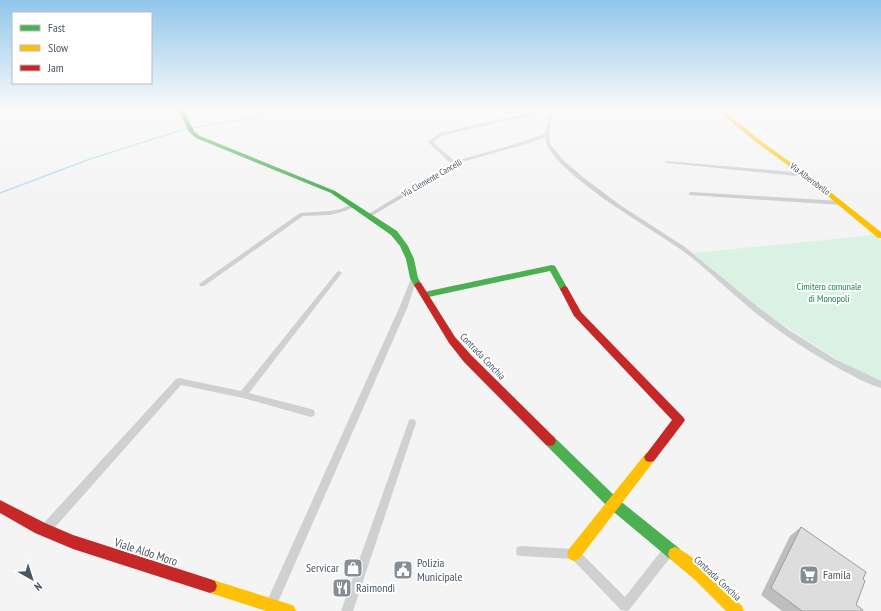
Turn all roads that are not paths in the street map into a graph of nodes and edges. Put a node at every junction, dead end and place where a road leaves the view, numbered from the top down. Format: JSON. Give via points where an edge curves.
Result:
{"nodes":[{"id":1,"x":199,"y":138,"type":"edge"},
{"id":2,"x":437,"y":138,"type":"edge"},
{"id":3,"x":753,"y":138,"type":"edge"},
{"id":4,"x":546,"y":140,"type":"junction"},
{"id":5,"x":536,"y":141,"type":"junction"},
{"id":6,"x":668,"y":162,"type":"dead end"},
{"id":7,"x":456,"y":163,"type":"junction"},
{"id":8,"x":805,"y":175,"type":"junction"},
{"id":9,"x":691,"y":194,"type":"dead end"},
{"id":10,"x":841,"y":203,"type":"junction"},
{"id":11,"x":352,"y":206,"type":"junction"},
{"id":12,"x":368,"y":216,"type":"junction"},
{"id":13,"x":881,"y":236,"type":"edge"},
{"id":14,"x":339,"y":273,"type":"dead end"},
{"id":15,"x":414,"y":278,"type":"junction"},
{"id":16,"x":202,"y":284,"type":"dead end"},
{"id":17,"x":424,"y":295,"type":"junction"},
{"id":18,"x":881,"y":385,"type":"edge"},
{"id":19,"x":243,"y":395,"type":"junction"},
{"id":20,"x":311,"y":413,"type":"dead end"},
{"id":21,"x":412,"y":422,"type":"dead end"},
{"id":22,"x":614,"y":504,"type":"junction"},
{"id":23,"x":0,"y":506,"type":"edge"},
{"id":24,"x":45,"y":530,"type":"junction"},
{"id":25,"x":670,"y":550,"type":"junction"},
{"id":26,"x":521,"y":551,"type":"dead end"},
{"id":27,"x":574,"y":554,"type":"junction"},
{"id":28,"x":271,"y":605,"type":"junction"},
{"id":29,"x":289,"y":611,"type":"edge"},
{"id":30,"x":347,"y":611,"type":"edge"},
{"id":31,"x":737,"y":611,"type":"edge"}],
"edges":[{"from":1,"to":11,"type":"street","name":"Contrada Conchia","via":[[333,192]]},
{"from":2,"to":7,"type":"street","via":[[430,142]]},
{"from":3,"to":8,"type":"street","name":"Via Alberobello"},
{"from":4,"to":5,"type":"street"},
{"from":4,"to":5,"type":"street"},
{"from":4,"to":18,"type":"street","via":[[573,171],[597,191],[682,247],[782,329],[852,372]]},
{"from":5,"to":7,"type":"street","name":"Via Clemente Cancelli","via":[[470,157]]},
{"from":6,"to":8,"type":"street"},
{"from":7,"to":12,"type":"street","name":"Via Clemente Cancelli"},
{"from":8,"to":10,"type":"street","name":"Via Alberobello"},
{"from":9,"to":10,"type":"street"},
{"from":10,"to":13,"type":"street","name":"Via Alberobello"},
{"from":11,"to":12,"type":"street","name":"Contrada Conchia"},
{"from":11,"to":16,"type":"street","via":[[330,213],[302,214]]},
{"from":12,"to":15,"type":"street","name":"Contrada Conchia","via":[[394,233],[404,246]]},
{"from":14,"to":19,"type":"street"},
{"from":15,"to":17,"type":"street","name":"Contrada Conchia"},
{"from":15,"to":28,"type":"street","via":[[404,306]]},
{"from":17,"to":22,"type":"street","name":"Contrada Conchia","via":[[452,340],[468,359]]},
{"from":17,"to":22,"type":"street","via":[[552,268],[577,314],[679,420]]},
{"from":19,"to":20,"type":"street"},
{"from":19,"to":24,"type":"street","via":[[179,381]]},
{"from":21,"to":30,"type":"street"},
{"from":22,"to":25,"type":"street","name":"Contrada Conchia"},
{"from":22,"to":27,"type":"street"},
{"from":23,"to":24,"type":"street","name":"Viale Aldo Moro"},
{"from":24,"to":28,"type":"street","name":"Viale Aldo Moro","via":[[73,542]]},
{"from":25,"to":27,"type":"street","via":[[625,606]]},
{"from":25,"to":31,"type":"street","name":"Contrada Conchia"},
{"from":26,"to":27,"type":"street"},
{"from":28,"to":29,"type":"street","name":"Viale Aldo Moro"}]}
